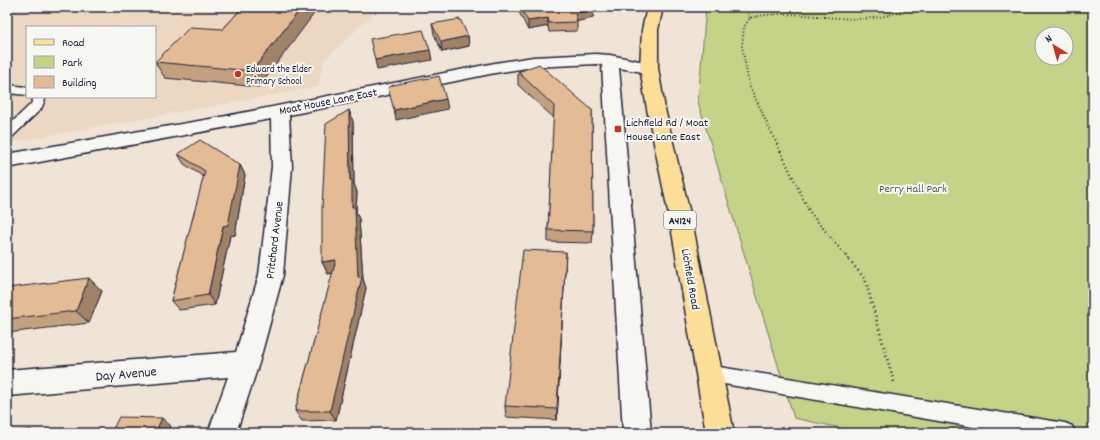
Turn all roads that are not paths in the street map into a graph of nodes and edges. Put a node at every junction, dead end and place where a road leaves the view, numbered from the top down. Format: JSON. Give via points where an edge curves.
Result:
{"nodes":[{"id":1,"x":655,"y":7,"type":"edge"},
{"id":2,"x":610,"y":60,"type":"junction"},
{"id":3,"x":650,"y":68,"type":"junction"},
{"id":4,"x":7,"y":89,"type":"edge"},
{"id":5,"x":26,"y":90,"type":"edge"},
{"id":6,"x":40,"y":98,"type":"edge"},
{"id":7,"x":280,"y":111,"type":"junction"},
{"id":8,"x":7,"y":134,"type":"edge"},
{"id":9,"x":7,"y":161,"type":"edge"},
{"id":10,"x":246,"y":363,"type":"junction"},
{"id":11,"x":708,"y":373,"type":"junction"},
{"id":12,"x":7,"y":383,"type":"edge"},
{"id":13,"x":222,"y":433,"type":"edge"},
{"id":14,"x":637,"y":433,"type":"edge"},
{"id":15,"x":720,"y":433,"type":"edge"},
{"id":16,"x":1065,"y":433,"type":"edge"}],
"edges":[{"from":1,"to":3,"type":"main road","name":"Lichfield Road","number":"A4124","via":[[650,30]]},
{"from":2,"to":3,"type":"street","name":"Moat House Lane East"},
{"from":2,"to":7,"type":"street","name":"Moat House Lane East","via":[[533,62]]},
{"from":2,"to":14,"type":"street"},
{"from":3,"to":11,"type":"main road","name":"Lichfield Road","number":"A4124"},
{"from":4,"to":5,"type":"lane"},
{"from":6,"to":8,"type":"lane","via":[[37,106]]},
{"from":7,"to":9,"type":"street","name":"Moat House Lane East"},
{"from":7,"to":10,"type":"street","name":"Pritchard Avenue","via":[[282,167],[271,275]]},
{"from":10,"to":12,"type":"street","name":"Day Avenue"},
{"from":10,"to":13,"type":"street","name":"Pritchard Avenue"},
{"from":11,"to":15,"type":"main road","name":"Lichfield Road","number":"A4124"},
{"from":11,"to":16,"type":"lane"}]}
